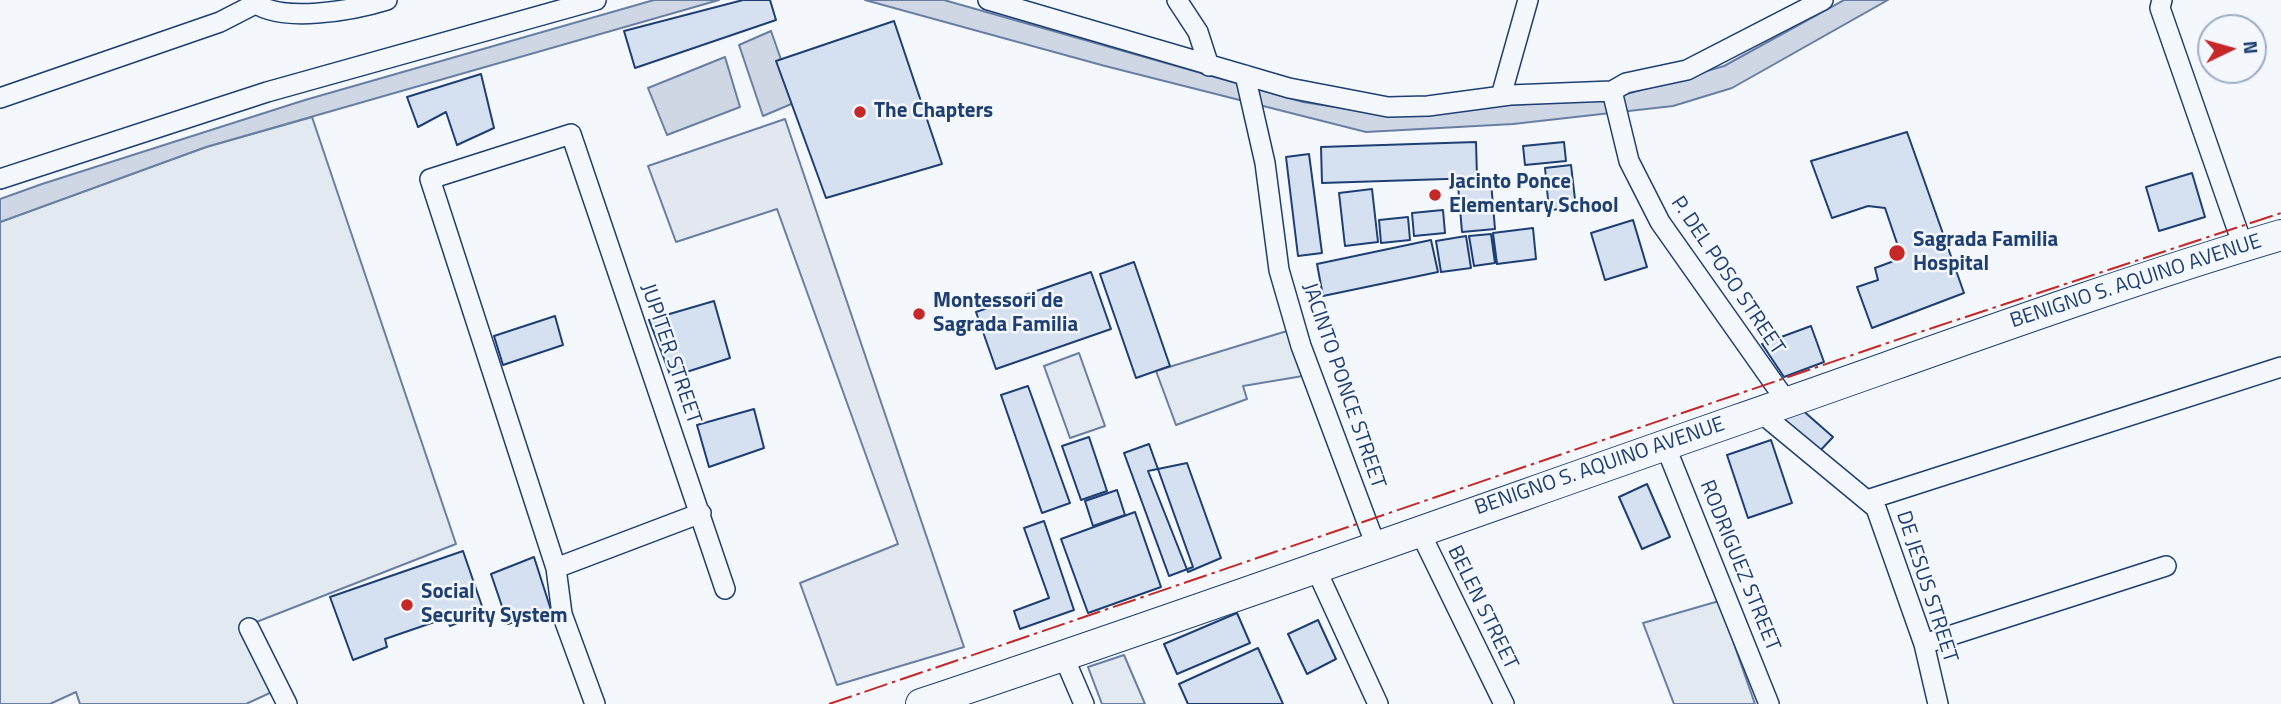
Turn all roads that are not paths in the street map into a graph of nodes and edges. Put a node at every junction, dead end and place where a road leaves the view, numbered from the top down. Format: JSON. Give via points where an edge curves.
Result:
{"nodes":[{"id":1,"x":387,"y":0,"type":"edge"},
{"id":2,"x":596,"y":0,"type":"edge"},
{"id":3,"x":988,"y":0,"type":"edge"},
{"id":4,"x":1177,"y":0,"type":"edge"},
{"id":5,"x":1528,"y":0,"type":"edge"},
{"id":6,"x":1823,"y":0,"type":"edge"},
{"id":7,"x":2162,"y":0,"type":"edge"},
{"id":8,"x":253,"y":2,"type":"edge"},
{"id":9,"x":1209,"y":66,"type":"junction"},
{"id":10,"x":1245,"y":75,"type":"junction"},
{"id":11,"x":1612,"y":91,"type":"junction"},
{"id":12,"x":1501,"y":96,"type":"junction"},
{"id":13,"x":0,"y":98,"type":"edge"},
{"id":14,"x":0,"y":179,"type":"edge"},
{"id":15,"x":2281,"y":235,"type":"edge"},
{"id":16,"x":2243,"y":246,"type":"junction"},
{"id":17,"x":2281,"y":368,"type":"edge"},
{"id":18,"x":1774,"y":407,"type":"junction"},
{"id":19,"x":1665,"y":445,"type":"junction"},
{"id":20,"x":1867,"y":500,"type":"junction"},
{"id":21,"x":701,"y":513,"type":"junction"},
{"id":22,"x":1420,"y":532,"type":"junction"},
{"id":23,"x":1376,"y":546,"type":"junction"},
{"id":24,"x":2166,"y":566,"type":"dead end"},
{"id":25,"x":556,"y":568,"type":"junction"},
{"id":26,"x":1316,"y":569,"type":"junction"},
{"id":27,"x":724,"y":589,"type":"dead end"},
{"id":28,"x":249,"y":628,"type":"dead end"},
{"id":29,"x":1924,"y":644,"type":"junction"},
{"id":30,"x":1063,"y":655,"type":"junction"},
{"id":31,"x":287,"y":704,"type":"edge"},
{"id":32,"x":595,"y":704,"type":"edge"},
{"id":33,"x":921,"y":704,"type":"edge"},
{"id":34,"x":1084,"y":704,"type":"edge"},
{"id":35,"x":1378,"y":704,"type":"edge"},
{"id":36,"x":1504,"y":704,"type":"edge"},
{"id":37,"x":1769,"y":704,"type":"edge"},
{"id":38,"x":1938,"y":704,"type":"edge"}],
"edges":[{"from":1,"to":8,"type":"street","via":[[319,14]]},
{"from":2,"to":14,"type":"street","via":[[267,92]]},
{"from":3,"to":9,"type":"street"},
{"from":4,"to":9,"type":"street","via":[[1198,32]]},
{"from":5,"to":12,"type":"street"},
{"from":6,"to":11,"type":"street","via":[[1687,70],[1626,83]]},
{"from":7,"to":16,"type":"street","via":[[2160,8]]},
{"from":8,"to":13,"type":"street","via":[[220,22]]},
{"from":9,"to":10,"type":"street"},
{"from":10,"to":12,"type":"street","via":[[1388,107]]},
{"from":10,"to":23,"type":"street","name":"JACINTO PONCE STREET","via":[[1265,163],[1279,270],[1301,346]]},
{"from":11,"to":12,"type":"street"},
{"from":11,"to":18,"type":"street","name":"P. DEL POSO STREET","via":[[1629,161],[1660,222]]},
{"from":15,"to":16,"type":"main road","name":"BENIGNO S. AQUINO AVENUE"},
{"from":16,"to":18,"type":"main road","name":"BENIGNO S. AQUINO AVENUE"},
{"from":17,"to":20,"type":"street"},
{"from":18,"to":19,"type":"main road","name":"BENIGNO S. AQUINO AVENUE"},
{"from":18,"to":20,"type":"street","name":"DE JESUS STREET"},
{"from":19,"to":22,"type":"main road","name":"BENIGNO S. AQUINO AVENUE"},
{"from":19,"to":37,"type":"street","name":"RODRIGUEZ STREET"},
{"from":20,"to":29,"type":"street","name":"DE JESUS STREET","via":[[1882,520]]},
{"from":21,"to":25,"type":"street"},
{"from":21,"to":25,"type":"street","name":"JUPITER STREET","via":[[571,134],[430,179]]},
{"from":21,"to":27,"type":"street","name":"JUPITER STREET"},
{"from":22,"to":23,"type":"main road","name":"BENIGNO S. AQUINO AVENUE"},
{"from":22,"to":36,"type":"street","name":"BELEN STREET"},
{"from":23,"to":26,"type":"main road","name":"BENIGNO S. AQUINO AVENUE"},
{"from":24,"to":29,"type":"street"},
{"from":25,"to":32,"type":"street","via":[[562,614]]},
{"from":26,"to":30,"type":"main road","name":"BENIGNO S. AQUINO AVENUE"},
{"from":26,"to":35,"type":"street"},
{"from":28,"to":31,"type":"street"},
{"from":29,"to":38,"type":"street","name":"DE JESUS STREET"},
{"from":30,"to":33,"type":"main road","name":"BENIGNO S. AQUINO AVENUE"},
{"from":30,"to":34,"type":"street"}]}
